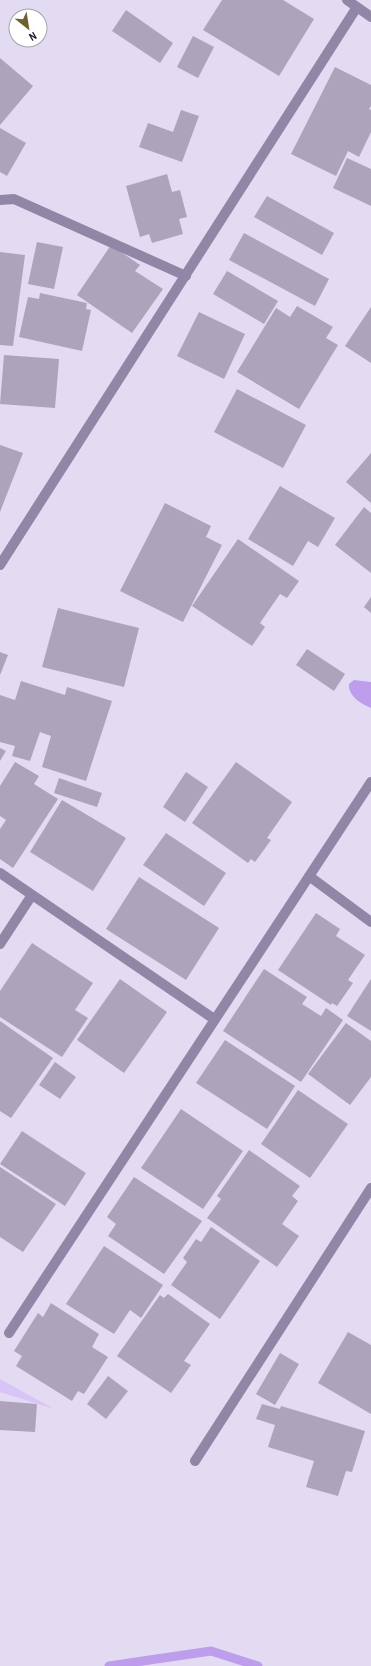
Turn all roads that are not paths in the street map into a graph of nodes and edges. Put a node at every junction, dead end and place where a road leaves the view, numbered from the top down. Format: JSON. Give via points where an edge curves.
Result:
{"nodes":[{"id":1,"x":347,"y":0,"type":"edge"},
{"id":2,"x":357,"y":7,"type":"junction"},
{"id":3,"x":371,"y":17,"type":"edge"},
{"id":4,"x":0,"y":200,"type":"edge"},
{"id":5,"x":186,"y":276,"type":"junction"},
{"id":6,"x":0,"y":565,"type":"edge"},
{"id":7,"x":371,"y":782,"type":"edge"},
{"id":8,"x":0,"y":873,"type":"edge"},
{"id":9,"x":309,"y":876,"type":"junction"},
{"id":10,"x":32,"y":895,"type":"junction"},
{"id":11,"x":371,"y":922,"type":"edge"},
{"id":12,"x":0,"y":944,"type":"edge"},
{"id":13,"x":214,"y":1019,"type":"junction"},
{"id":14,"x":371,"y":1188,"type":"edge"},
{"id":15,"x":9,"y":1333,"type":"dead end"},
{"id":16,"x":195,"y":1461,"type":"dead end"}],
"edges":[{"from":1,"to":2,"type":"street"},
{"from":2,"to":3,"type":"street"},
{"from":2,"to":5,"type":"street"},
{"from":4,"to":5,"type":"street","via":[[14,199]]},
{"from":5,"to":6,"type":"street"},
{"from":7,"to":9,"type":"street"},
{"from":8,"to":10,"type":"street"},
{"from":9,"to":11,"type":"street"},
{"from":9,"to":13,"type":"street"},
{"from":10,"to":12,"type":"street"},
{"from":10,"to":13,"type":"street"},
{"from":13,"to":15,"type":"street"},
{"from":14,"to":16,"type":"street"}]}
